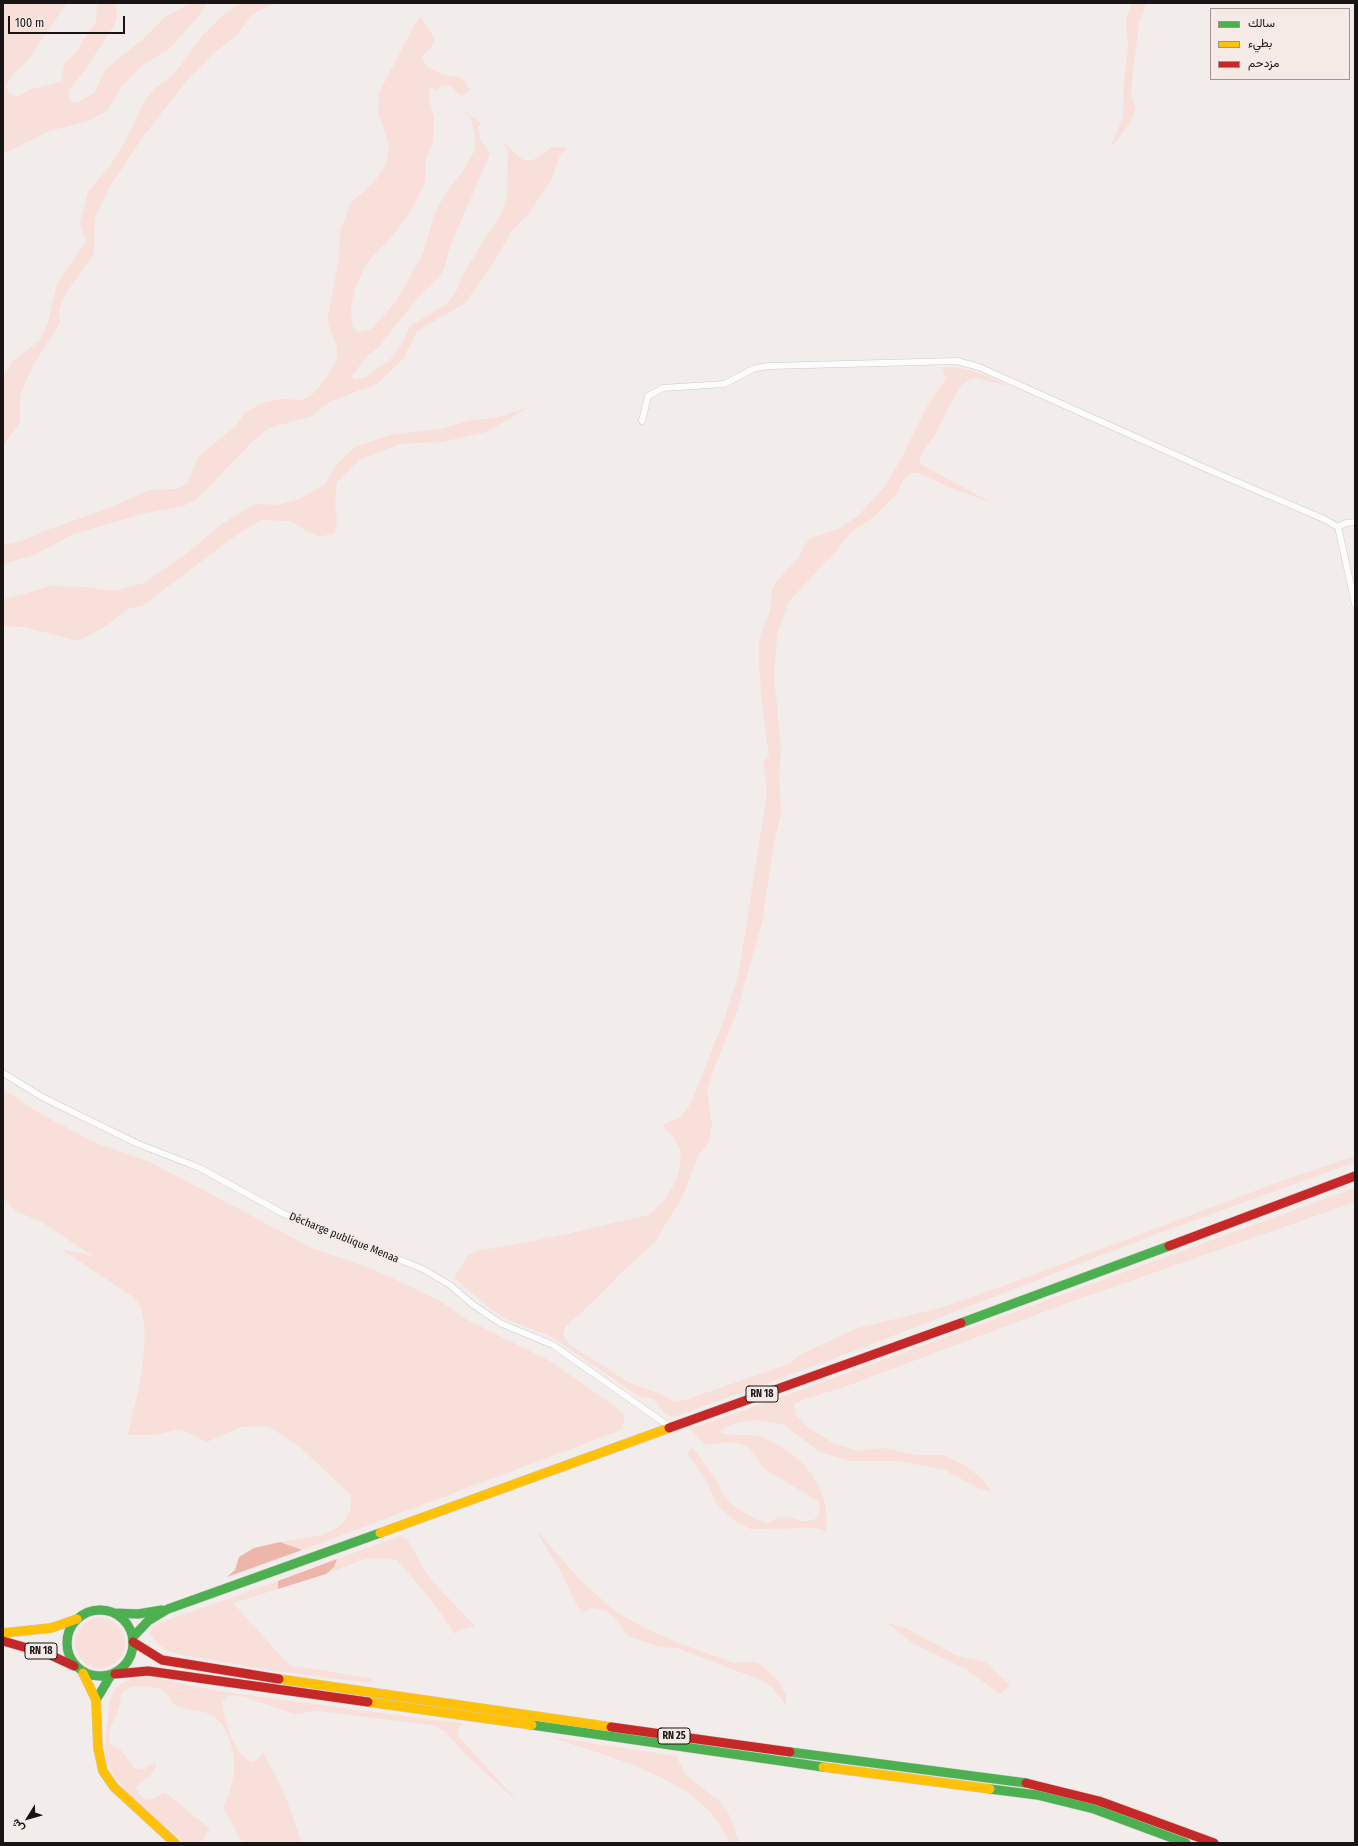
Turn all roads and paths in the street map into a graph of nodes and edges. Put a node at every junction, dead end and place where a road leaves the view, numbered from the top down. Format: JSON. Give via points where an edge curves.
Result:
{"nodes":[{"id":1,"x":642,"y":421,"type":"dead end"},
{"id":2,"x":1355,"y":522,"type":"edge"},
{"id":3,"x":1338,"y":527,"type":"junction"},
{"id":4,"x":1355,"y":604,"type":"edge"},
{"id":5,"x":3,"y":1073,"type":"edge"},
{"id":6,"x":1355,"y":1176,"type":"edge"},
{"id":7,"x":670,"y":1427,"type":"junction"},
{"id":8,"x":168,"y":1609,"type":"junction"},
{"id":9,"x":113,"y":1612,"type":"junction"},
{"id":10,"x":77,"y":1619,"type":"junction"},
{"id":11,"x":3,"y":1633,"type":"edge"},
{"id":12,"x":133,"y":1639,"type":"junction"},
{"id":13,"x":3,"y":1641,"type":"edge"},
{"id":14,"x":80,"y":1670,"type":"junction"},
{"id":15,"x":113,"y":1674,"type":"junction"},
{"id":16,"x":96,"y":1700,"type":"junction"},
{"id":17,"x":175,"y":1843,"type":"edge"},
{"id":18,"x":1186,"y":1843,"type":"edge"},
{"id":19,"x":1214,"y":1843,"type":"edge"}],
"edges":[{"from":1,"to":3,"type":"street","via":[[648,396],[663,388],[724,384],[755,368],[957,361],[979,367]]},
{"from":2,"to":3,"type":"street"},
{"from":3,"to":4,"type":"street"},
{"from":5,"to":7,"type":"street","name":"Décharge publique Menaa","via":[[42,1097],[136,1143],[200,1168],[284,1214],[423,1269],[450,1285],[500,1323],[553,1345]]},
{"from":6,"to":7,"type":"main road","number":"RN 18","via":[[1019,1302]]},
{"from":7,"to":8,"type":"main road","number":"RN 18"},
{"from":8,"to":9,"type":"main road","number":"RN 18","via":[[138,1614]]},
{"from":8,"to":12,"type":"main road","number":"RN 18","via":[[148,1621]]},
{"from":9,"to":10,"type":"main road","via":[[94,1610]]},
{"from":9,"to":12,"type":"main road","via":[[129,1627]]},
{"from":10,"to":11,"type":"main road","number":"RN 18","via":[[51,1628]]},
{"from":10,"to":14,"type":"main road","via":[[70,1628],[67,1649],[70,1659]]},
{"from":12,"to":15,"type":"main road","via":[[132,1654],[125,1666]]},
{"from":12,"to":19,"type":"main road","number":"RN 25","via":[[162,1660],[237,1674],[844,1760],[1027,1783],[1100,1801]]},
{"from":13,"to":14,"type":"main road","number":"RN 18","via":[[61,1658]]},
{"from":14,"to":15,"type":"main road","via":[[97,1677]]},
{"from":14,"to":16,"type":"main road"},
{"from":15,"to":16,"type":"main road"},
{"from":15,"to":18,"type":"main road","number":"RN 25","via":[[148,1671],[1037,1795],[1094,1809]]},
{"from":16,"to":17,"type":"main road","via":[[98,1748],[103,1771],[114,1787]]}]}
